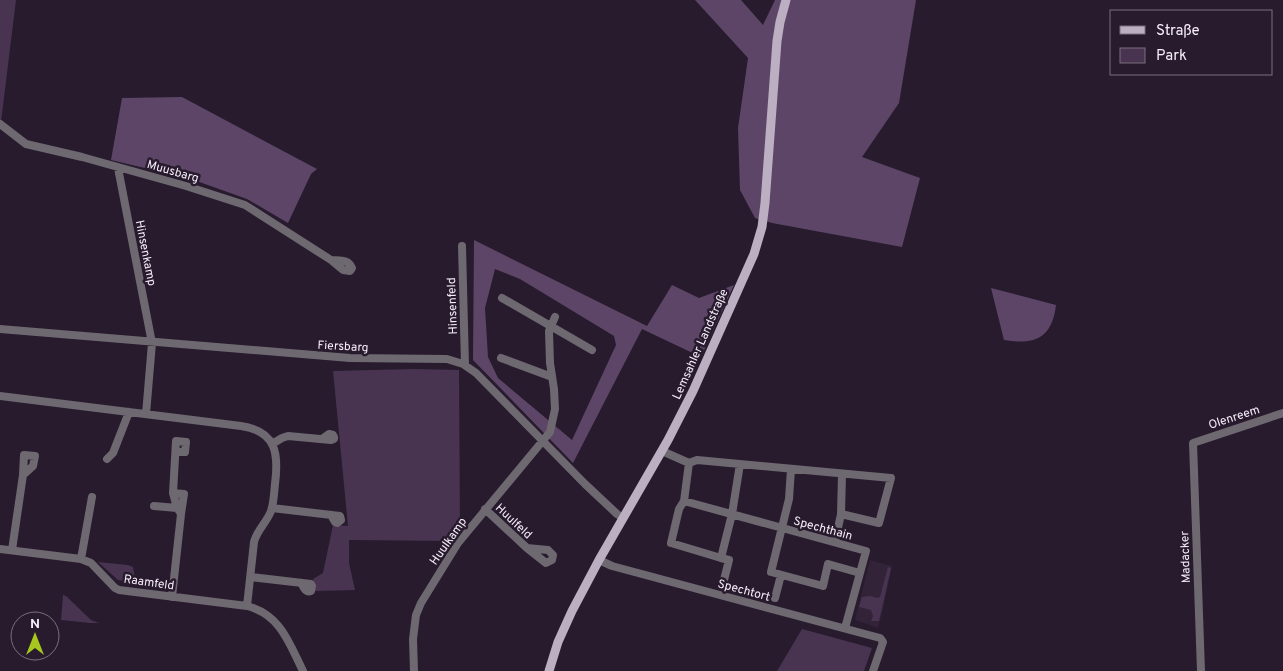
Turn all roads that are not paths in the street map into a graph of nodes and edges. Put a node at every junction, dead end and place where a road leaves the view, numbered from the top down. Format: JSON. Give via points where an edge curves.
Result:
{"nodes":[{"id":1,"x":786,"y":0,"type":"edge"},
{"id":2,"x":0,"y":124,"type":"edge"},
{"id":3,"x":118,"y":168,"type":"junction"},
{"id":4,"x":462,"y":246,"type":"dead end"},
{"id":5,"x":331,"y":260,"type":"dead end"},
{"id":6,"x":502,"y":298,"type":"dead end"},
{"id":7,"x":554,"y":317,"type":"dead end"},
{"id":8,"x":550,"y":326,"type":"junction"},
{"id":9,"x":0,"y":329,"type":"edge"},
{"id":10,"x":152,"y":343,"type":"junction"},
{"id":11,"x":592,"y":350,"type":"dead end"},
{"id":12,"x":501,"y":358,"type":"dead end"},
{"id":13,"x":465,"y":364,"type":"junction"},
{"id":14,"x":552,"y":377,"type":"junction"},
{"id":15,"x":0,"y":396,"type":"edge"},
{"id":16,"x":129,"y":412,"type":"junction"},
{"id":17,"x":1283,"y":413,"type":"edge"},
{"id":18,"x":146,"y":414,"type":"junction"},
{"id":19,"x":322,"y":439,"type":"dead end"},
{"id":20,"x":542,"y":442,"type":"junction"},
{"id":21,"x":1193,"y":443,"type":"joint"},
{"id":22,"x":272,"y":444,"type":"junction"},
{"id":23,"x":662,"y":451,"type":"junction"},
{"id":24,"x":176,"y":452,"type":"dead end"},
{"id":25,"x":107,"y":459,"type":"dead end"},
{"id":26,"x":689,"y":463,"type":"junction"},
{"id":27,"x":740,"y":464,"type":"junction"},
{"id":28,"x":791,"y":469,"type":"junction"},
{"id":29,"x":842,"y":474,"type":"junction"},
{"id":30,"x":22,"y":475,"type":"dead end"},
{"id":31,"x":92,"y":497,"type":"dead end"},
{"id":32,"x":684,"y":501,"type":"junction"},
{"id":33,"x":154,"y":506,"type":"dead end"},
{"id":34,"x":272,"y":508,"type":"junction"},
{"id":35,"x":485,"y":509,"type":"junction"},
{"id":36,"x":179,"y":511,"type":"junction"},
{"id":37,"x":732,"y":514,"type":"junction"},
{"id":38,"x":841,"y":514,"type":"junction"},
{"id":39,"x":331,"y":516,"type":"dead end"},
{"id":40,"x":623,"y":518,"type":"junction"},
{"id":41,"x":782,"y":528,"type":"junction"},
{"id":42,"x":835,"y":542,"type":"junction"},
{"id":43,"x":527,"y":548,"type":"dead end"},
{"id":44,"x":0,"y":549,"type":"edge"},
{"id":45,"x":12,"y":550,"type":"junction"},
{"id":46,"x":721,"y":558,"type":"junction"},
{"id":47,"x":81,"y":559,"type":"junction"},
{"id":48,"x":599,"y":560,"type":"junction"},
{"id":49,"x":860,"y":573,"type":"junction"},
{"id":50,"x":781,"y":575,"type":"junction"},
{"id":51,"x":251,"y":577,"type":"junction"},
{"id":52,"x":301,"y":583,"type":"dead end"},
{"id":53,"x":723,"y":584,"type":"dead end"},
{"id":54,"x":172,"y":597,"type":"junction"},
{"id":55,"x":775,"y":598,"type":"dead end"},
{"id":56,"x":247,"y":606,"type":"junction"},
{"id":57,"x":845,"y":628,"type":"junction"},
{"id":58,"x":303,"y":671,"type":"edge"},
{"id":59,"x":414,"y":671,"type":"edge"},
{"id":60,"x":549,"y":671,"type":"edge"},
{"id":61,"x":873,"y":671,"type":"edge"},
{"id":62,"x":1201,"y":671,"type":"edge"}],
"edges":[{"from":1,"to":23,"type":"main road","name":"Lemsahler Landstraße","via":[[777,41],[765,203],[759,240],[693,391]]},
{"from":2,"to":3,"type":"street","name":"Muusbarg","via":[[26,144]]},
{"from":3,"to":5,"type":"street","name":"Muusbarg","via":[[245,206]]},
{"from":3,"to":10,"type":"street","name":"Hinsenkamp"},
{"from":4,"to":13,"type":"street","name":"Hinsenfeld"},
{"from":6,"to":8,"type":"street"},
{"from":7,"to":8,"type":"street"},
{"from":8,"to":11,"type":"street"},
{"from":8,"to":14,"type":"street","name":"Huulkamp","via":[[548,342]]},
{"from":9,"to":10,"type":"street","name":"Fiersbarg"},
{"from":10,"to":13,"type":"street","name":"Fiersbarg","via":[[350,358],[438,358]]},
{"from":10,"to":18,"type":"street","name":"Hinsenkamp"},
{"from":12,"to":14,"type":"street"},
{"from":13,"to":20,"type":"street","name":"Fiersbarg"},
{"from":14,"to":20,"type":"street","name":"Huulkamp","via":[[555,409],[550,432]]},
{"from":15,"to":16,"type":"street"},
{"from":16,"to":18,"type":"street"},
{"from":16,"to":25,"type":"street","via":[[113,453]]},
{"from":17,"to":21,"type":"street","name":"Olenreem"},
{"from":18,"to":22,"type":"street","via":[[251,427]]},
{"from":19,"to":22,"type":"street","via":[[288,436]]},
{"from":20,"to":35,"type":"street","name":"Huulkamp"},
{"from":20,"to":40,"type":"street","name":"Fiersbarg"},
{"from":21,"to":62,"type":"street","name":"Madacker"},
{"from":22,"to":34,"type":"street","via":[[278,462]]},
{"from":23,"to":26,"type":"street"},
{"from":23,"to":40,"type":"main road","name":"Lemsahler Landstraße"},
{"from":24,"to":36,"type":"street","via":[[173,493],[184,494]]},
{"from":26,"to":27,"type":"street","via":[[697,460]]},
{"from":26,"to":32,"type":"street"},
{"from":27,"to":28,"type":"street"},
{"from":27,"to":37,"type":"street"},
{"from":28,"to":29,"type":"street"},
{"from":28,"to":41,"type":"street","via":[[789,499]]},
{"from":29,"to":38,"type":"street"},
{"from":29,"to":38,"type":"street","via":[[891,478],[879,523]]},
{"from":30,"to":45,"type":"street"},
{"from":31,"to":47,"type":"street"},
{"from":32,"to":37,"type":"street","name":"Spechthain"},
{"from":32,"to":46,"type":"street","via":[[671,543]]},
{"from":33,"to":36,"type":"street"},
{"from":34,"to":39,"type":"street"},
{"from":34,"to":51,"type":"street","via":[[255,537]]},
{"from":35,"to":43,"type":"street","name":"Huulfeld"},
{"from":35,"to":59,"type":"street","name":"Huulkamp","via":[[452,551],[421,603],[413,639]]},
{"from":36,"to":54,"type":"street"},
{"from":37,"to":41,"type":"street","name":"Spechthain"},
{"from":37,"to":46,"type":"street"},
{"from":38,"to":42,"type":"street"},
{"from":40,"to":48,"type":"main road","name":"Lemsahler Landstraße"},
{"from":41,"to":42,"type":"street","name":"Spechthain"},
{"from":41,"to":50,"type":"street","name":"Spechthain","via":[[770,572]]},
{"from":42,"to":49,"type":"street","name":"Spechthain","via":[[866,551]]},
{"from":44,"to":45,"type":"street","name":"Raamfeld"},
{"from":45,"to":47,"type":"street","name":"Raamfeld"},
{"from":46,"to":53,"type":"street","via":[[729,560]]},
{"from":47,"to":54,"type":"street","name":"Raamfeld","via":[[119,590]]},
{"from":48,"to":57,"type":"street","name":"Spechtort"},
{"from":48,"to":60,"type":"main road","name":"Lemsahler Landstraße","via":[[565,626]]},
{"from":49,"to":50,"type":"street","via":[[828,564],[823,586]]},
{"from":49,"to":57,"type":"street","name":"Spechthain"},
{"from":50,"to":55,"type":"street"},
{"from":51,"to":52,"type":"street"},
{"from":51,"to":56,"type":"street"},
{"from":54,"to":56,"type":"street","name":"Raamfeld"},
{"from":56,"to":58,"type":"street","name":"Raamfeld","via":[[261,611],[279,625]]},
{"from":57,"to":61,"type":"street","name":"Spechtort","via":[[880,638],[883,642]]}]}
